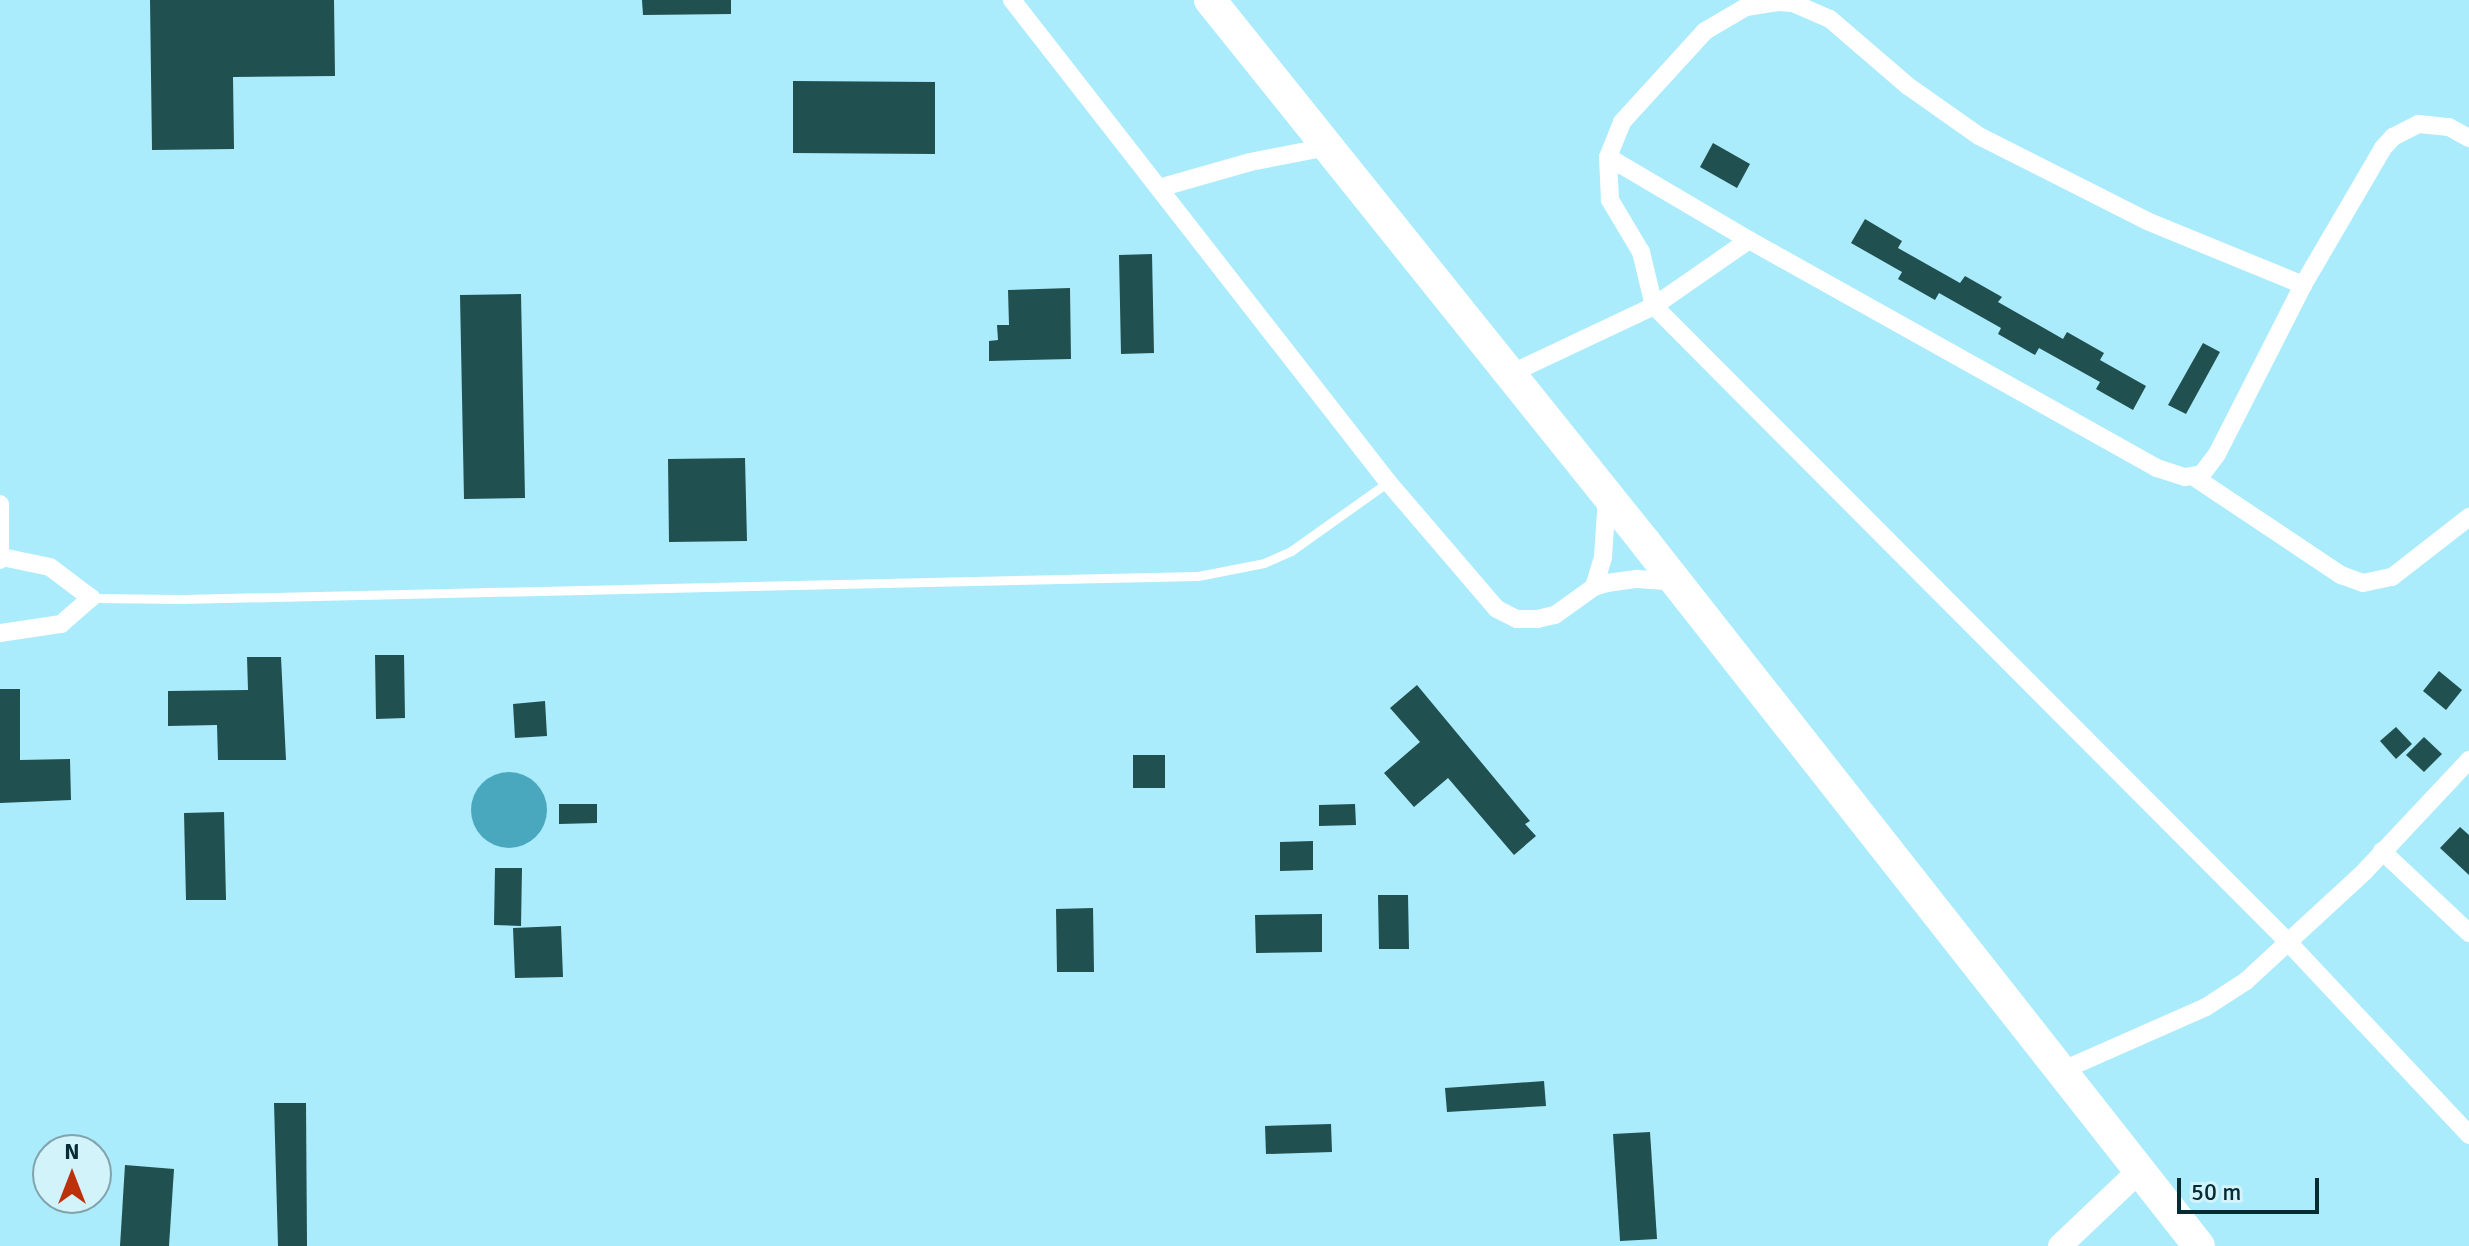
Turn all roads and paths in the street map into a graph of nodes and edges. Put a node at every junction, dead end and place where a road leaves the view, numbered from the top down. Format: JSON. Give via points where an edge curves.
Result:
{"nodes":[{"id":1,"x":1012,"y":0,"type":"edge"},
{"id":2,"x":1210,"y":0,"type":"edge"},
{"id":3,"x":2469,"y":138,"type":"edge"},
{"id":4,"x":1327,"y":147,"type":"junction"},
{"id":5,"x":1608,"y":157,"type":"junction"},
{"id":6,"x":1159,"y":188,"type":"junction"},
{"id":7,"x":1749,"y":240,"type":"junction"},
{"id":8,"x":2303,"y":285,"type":"junction"},
{"id":9,"x":1654,"y":306,"type":"junction"},
{"id":10,"x":1510,"y":374,"type":"junction"},
{"id":11,"x":2194,"y":477,"type":"junction"},
{"id":12,"x":1388,"y":482,"type":"junction"},
{"id":13,"x":1607,"y":496,"type":"junction"},
{"id":14,"x":0,"y":504,"type":"edge"},
{"id":15,"x":2469,"y":517,"type":"edge"},
{"id":16,"x":1,"y":559,"type":"edge"},
{"id":17,"x":1676,"y":582,"type":"junction"},
{"id":18,"x":1594,"y":587,"type":"junction"},
{"id":19,"x":91,"y":598,"type":"junction"},
{"id":20,"x":0,"y":633,"type":"edge"},
{"id":21,"x":2469,"y":760,"type":"edge"},
{"id":22,"x":2382,"y":851,"type":"junction"},
{"id":23,"x":2469,"y":933,"type":"edge"},
{"id":24,"x":2288,"y":942,"type":"junction"},
{"id":25,"x":2061,"y":1071,"type":"junction"},
{"id":26,"x":2469,"y":1135,"type":"edge"},
{"id":27,"x":2140,"y":1170,"type":"junction"},
{"id":28,"x":2060,"y":1246,"type":"edge"},
{"id":29,"x":2199,"y":1246,"type":"edge"}],
"edges":[{"from":1,"to":6,"type":"street"},
{"from":2,"to":4,"type":"highway"},
{"from":3,"to":8,"type":"street","via":[[2435,124],[2419,124],[2393,137],[2374,160]]},
{"from":4,"to":6,"type":"street"},
{"from":4,"to":10,"type":"highway"},
{"from":5,"to":7,"type":"street"},
{"from":5,"to":8,"type":"street","via":[[1622,122],[1705,31],[1746,7],[1793,3],[1830,19],[1908,86],[1979,136],[2147,221]]},
{"from":5,"to":9,"type":"street","via":[[1610,200],[1641,252]]},
{"from":6,"to":12,"type":"street"},
{"from":7,"to":9,"type":"street"},
{"from":7,"to":11,"type":"street","via":[[2157,468]]},
{"from":8,"to":11,"type":"street","via":[[2217,454]]},
{"from":9,"to":10,"type":"street"},
{"from":9,"to":24,"type":"street"},
{"from":10,"to":13,"type":"highway"},
{"from":11,"to":15,"type":"street","via":[[2341,575],[2363,583],[2392,577]]},
{"from":12,"to":18,"type":"street","via":[[1497,609],[1517,619],[1555,615]]},
{"from":12,"to":19,"type":"lane","via":[[1291,551],[1264,563],[1198,576]]},
{"from":13,"to":17,"type":"highway"},
{"from":13,"to":18,"type":"street","via":[[1603,557]]},
{"from":14,"to":16,"type":"street"},
{"from":16,"to":19,"type":"street","via":[[50,567]]},
{"from":17,"to":18,"type":"street","via":[[1637,579]]},
{"from":17,"to":25,"type":"highway"},
{"from":19,"to":20,"type":"street","via":[[61,624]]},
{"from":21,"to":22,"type":"street"},
{"from":22,"to":23,"type":"street"},
{"from":22,"to":24,"type":"street"},
{"from":24,"to":25,"type":"street","via":[[2246,981],[2206,1007]]},
{"from":24,"to":26,"type":"street"},
{"from":25,"to":27,"type":"highway"},
{"from":27,"to":28,"type":"street"},
{"from":27,"to":29,"type":"highway"}]}
